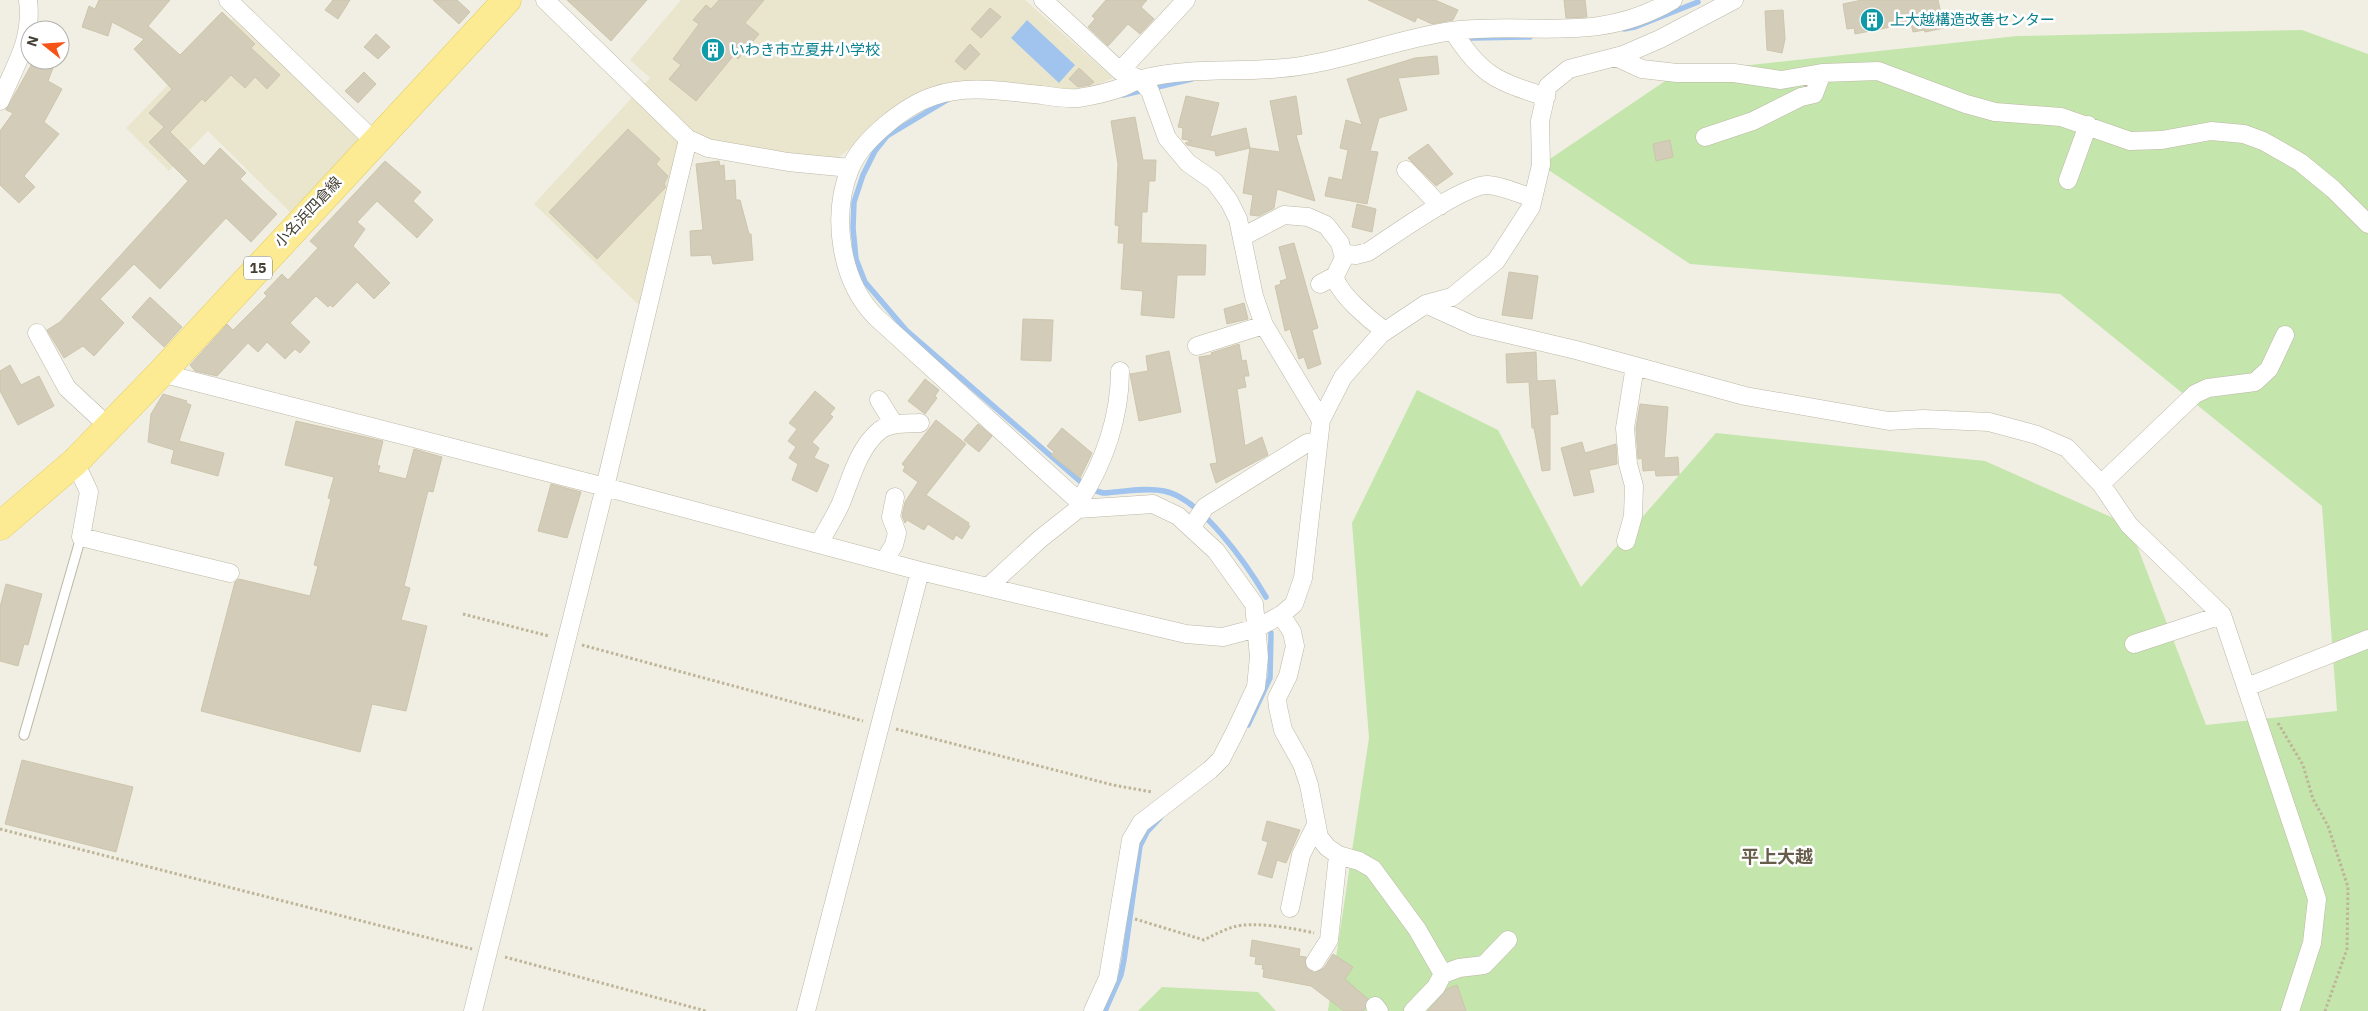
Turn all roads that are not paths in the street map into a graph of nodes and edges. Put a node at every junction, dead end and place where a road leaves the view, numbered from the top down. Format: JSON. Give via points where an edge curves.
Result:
{"nodes":[{"id":1,"x":28,"y":0,"type":"edge"},
{"id":2,"x":228,"y":0,"type":"edge"},
{"id":3,"x":507,"y":0,"type":"edge"},
{"id":4,"x":544,"y":0,"type":"edge"},
{"id":5,"x":1043,"y":0,"type":"edge"},
{"id":6,"x":1186,"y":0,"type":"edge"},
{"id":7,"x":1734,"y":0,"type":"edge"},
{"id":8,"x":1675,"y":1,"type":"edge"},
{"id":9,"x":1663,"y":32,"type":"junction"},
{"id":10,"x":1458,"y":37,"type":"junction"},
{"id":11,"x":1616,"y":56,"type":"junction"},
{"id":12,"x":1120,"y":71,"type":"junction"},
{"id":13,"x":1822,"y":73,"type":"junction"},
{"id":14,"x":1145,"y":85,"type":"junction"},
{"id":15,"x":1546,"y":97,"type":"junction"},
{"id":16,"x":0,"y":101,"type":"edge"},
{"id":17,"x":2088,"y":125,"type":"junction"},
{"id":18,"x":1705,"y":138,"type":"dead end"},
{"id":19,"x":688,"y":139,"type":"junction"},
{"id":20,"x":374,"y":141,"type":"junction"},
{"id":21,"x":850,"y":168,"type":"junction"},
{"id":22,"x":1406,"y":170,"type":"dead end"},
{"id":23,"x":2068,"y":180,"type":"dead end"},
{"id":24,"x":1533,"y":198,"type":"junction"},
{"id":25,"x":1440,"y":206,"type":"junction"},
{"id":26,"x":2368,"y":224,"type":"edge"},
{"id":27,"x":1242,"y":237,"type":"junction"},
{"id":28,"x":1343,"y":254,"type":"junction"},
{"id":29,"x":1426,"y":304,"type":"junction"},
{"id":30,"x":1264,"y":325,"type":"junction"},
{"id":31,"x":1385,"y":331,"type":"junction"},
{"id":32,"x":37,"y":333,"type":"dead end"},
{"id":33,"x":2285,"y":335,"type":"dead end"},
{"id":34,"x":1197,"y":346,"type":"dead end"},
{"id":35,"x":1635,"y":366,"type":"junction"},
{"id":36,"x":1120,"y":370,"type":"dead end"},
{"id":37,"x":161,"y":373,"type":"junction"},
{"id":38,"x":879,"y":400,"type":"dead end"},
{"id":39,"x":1320,"y":420,"type":"junction"},
{"id":40,"x":920,"y":423,"type":"dead end"},
{"id":41,"x":894,"y":424,"type":"junction"},
{"id":42,"x":109,"y":427,"type":"junction"},
{"id":43,"x":1318,"y":441,"type":"junction"},
{"id":44,"x":75,"y":462,"type":"junction"},
{"id":45,"x":2101,"y":484,"type":"junction"},
{"id":46,"x":605,"y":487,"type":"junction"},
{"id":47,"x":1085,"y":496,"type":"junction"},
{"id":48,"x":895,"y":497,"type":"dead end"},
{"id":49,"x":1198,"y":516,"type":"junction"},
{"id":50,"x":0,"y":526,"type":"edge"},
{"id":51,"x":81,"y":537,"type":"junction"},
{"id":52,"x":1626,"y":541,"type":"dead end"},
{"id":53,"x":819,"y":544,"type":"junction"},
{"id":54,"x":884,"y":562,"type":"junction"},
{"id":55,"x":920,"y":571,"type":"junction"},
{"id":56,"x":230,"y":572,"type":"dead end"},
{"id":57,"x":988,"y":587,"type":"junction"},
{"id":58,"x":1281,"y":615,"type":"junction"},
{"id":59,"x":2222,"y":615,"type":"junction"},
{"id":60,"x":1257,"y":628,"type":"junction"},
{"id":61,"x":2368,"y":639,"type":"edge"},
{"id":62,"x":2134,"y":644,"type":"dead end"},
{"id":63,"x":2247,"y":688,"type":"junction"},
{"id":64,"x":24,"y":735,"type":"dead end"},
{"id":65,"x":1316,"y":824,"type":"junction"},
{"id":66,"x":1338,"y":854,"type":"junction"},
{"id":67,"x":1290,"y":908,"type":"dead end"},
{"id":68,"x":1508,"y":940,"type":"dead end"},
{"id":69,"x":1315,"y":962,"type":"dead end"},
{"id":70,"x":1443,"y":974,"type":"junction"},
{"id":71,"x":473,"y":1011,"type":"edge"},
{"id":72,"x":806,"y":1011,"type":"edge"},
{"id":73,"x":1093,"y":1011,"type":"edge"},
{"id":74,"x":1413,"y":1011,"type":"edge"},
{"id":75,"x":2290,"y":1011,"type":"edge"}],
"edges":[{"from":1,"to":16,"type":"street","via":[[30,16],[22,55]]},
{"from":2,"to":20,"type":"street"},
{"from":3,"to":20,"type":"main road","name":"小名浜四倉線","number":"15"},
{"from":4,"to":19,"type":"street"},
{"from":5,"to":12,"type":"street"},
{"from":6,"to":12,"type":"street"},
{"from":7,"to":9,"type":"street"},
{"from":8,"to":9,"type":"street"},
{"from":8,"to":10,"type":"street","via":[[1650,13],[1601,27]]},
{"from":9,"to":11,"type":"street"},
{"from":10,"to":14,"type":"street","via":[[1394,42],[1306,65],[1204,70]]},
{"from":10,"to":15,"type":"street","via":[[1484,71],[1502,83]]},
{"from":11,"to":13,"type":"street","via":[[1642,69],[1678,73],[1734,73],[1781,80]]},
{"from":11,"to":15,"type":"street","via":[[1569,69],[1548,86]]},
{"from":12,"to":14,"type":"street"},
{"from":13,"to":17,"type":"street","via":[[1878,71],[1995,112],[2061,117]]},
{"from":13,"to":18,"type":"street","via":[[1814,94]]},
{"from":14,"to":21,"type":"street","via":[[1080,98],[974,89],[933,96],[890,120]]},
{"from":14,"to":27,"type":"street","via":[[1167,138],[1188,163],[1214,181],[1238,219]]},
{"from":15,"to":24,"type":"street","via":[[1540,121],[1541,165]]},
{"from":17,"to":23,"type":"street"},
{"from":17,"to":26,"type":"street","via":[[2130,141],[2162,140],[2211,131],[2244,134],[2300,162],[2333,188]]},
{"from":19,"to":21,"type":"street","via":[[708,148],[788,162]]},
{"from":19,"to":46,"type":"street"},
{"from":20,"to":37,"type":"main road","name":"小名浜四倉線","number":"15"},
{"from":21,"to":47,"type":"street","via":[[843,202],[842,238],[848,270],[864,303],[903,342]]},
{"from":22,"to":25,"type":"street"},
{"from":24,"to":25,"type":"street","via":[[1487,185],[1474,188]]},
{"from":24,"to":29,"type":"street","via":[[1496,261],[1452,297]]},
{"from":25,"to":28,"type":"street","via":[[1368,252]]},
{"from":27,"to":28,"type":"street","via":[[1284,215],[1296,214],[1332,230]]},
{"from":27,"to":30,"type":"street","via":[[1254,296]]},
{"from":28,"to":31,"type":"street","via":[[1344,258],[1328,280]]},
{"from":29,"to":31,"type":"street"},
{"from":29,"to":35,"type":"street","via":[[1474,326]]},
{"from":30,"to":34,"type":"street"},
{"from":30,"to":39,"type":"street"},
{"from":31,"to":39,"type":"street","via":[[1343,377]]},
{"from":32,"to":42,"type":"street","via":[[67,388]]},
{"from":33,"to":45,"type":"street","via":[[2269,369],[2255,382],[2208,388],[2195,394]]},
{"from":35,"to":45,"type":"street","via":[[1744,396],[1889,421],[1989,422],[2037,435],[2067,448]]},
{"from":35,"to":52,"type":"street","via":[[1624,428],[1634,486],[1633,516]]},
{"from":36,"to":47,"type":"street","via":[[1116,415],[1097,474]]},
{"from":37,"to":42,"type":"main road","name":"小名浜四倉線","number":"15"},
{"from":37,"to":46,"type":"street"},
{"from":38,"to":41,"type":"street"},
{"from":39,"to":43,"type":"street"},
{"from":40,"to":41,"type":"street"},
{"from":41,"to":53,"type":"street","via":[[880,430],[860,457]]},
{"from":42,"to":44,"type":"main road","name":"小名浜四倉線","number":"15"},
{"from":43,"to":49,"type":"street","via":[[1307,443]]},
{"from":43,"to":58,"type":"street","via":[[1303,578],[1294,604]]},
{"from":44,"to":50,"type":"main road","name":"小名浜四倉線","number":"15"},
{"from":44,"to":51,"type":"street","via":[[89,492]]},
{"from":45,"to":59,"type":"street","via":[[2129,526]]},
{"from":46,"to":53,"type":"street"},
{"from":46,"to":71,"type":"street"},
{"from":47,"to":49,"type":"street","via":[[1153,504],[1178,516]]},
{"from":47,"to":57,"type":"street"},
{"from":48,"to":54,"type":"street","via":[[891,518],[897,533]]},
{"from":49,"to":60,"type":"street","via":[[1216,551],[1254,604]]},
{"from":51,"to":56,"type":"street"},
{"from":51,"to":64,"type":"lane"},
{"from":53,"to":54,"type":"street"},
{"from":54,"to":55,"type":"street"},
{"from":55,"to":57,"type":"street"},
{"from":55,"to":72,"type":"street"},
{"from":57,"to":60,"type":"street","via":[[1186,634],[1223,637]]},
{"from":58,"to":60,"type":"street"},
{"from":58,"to":65,"type":"street","via":[[1292,632],[1294,646],[1288,676],[1277,698],[1278,707],[1283,730],[1302,764],[1309,785]]},
{"from":59,"to":62,"type":"street"},
{"from":59,"to":63,"type":"street"},
{"from":60,"to":73,"type":"street","via":[[1256,687],[1221,759],[1141,823],[1131,840],[1108,978]]},
{"from":61,"to":63,"type":"street"},
{"from":63,"to":75,"type":"street","via":[[2317,899],[2312,943]]},
{"from":65,"to":66,"type":"street","via":[[1319,838]]},
{"from":65,"to":67,"type":"street","via":[[1301,855]]},
{"from":66,"to":69,"type":"street","via":[[1328,943]]},
{"from":66,"to":70,"type":"street","via":[[1373,870],[1417,929]]},
{"from":68,"to":70,"type":"street","via":[[1484,965]]},
{"from":70,"to":74,"type":"street","via":[[1436,987]]}]}
